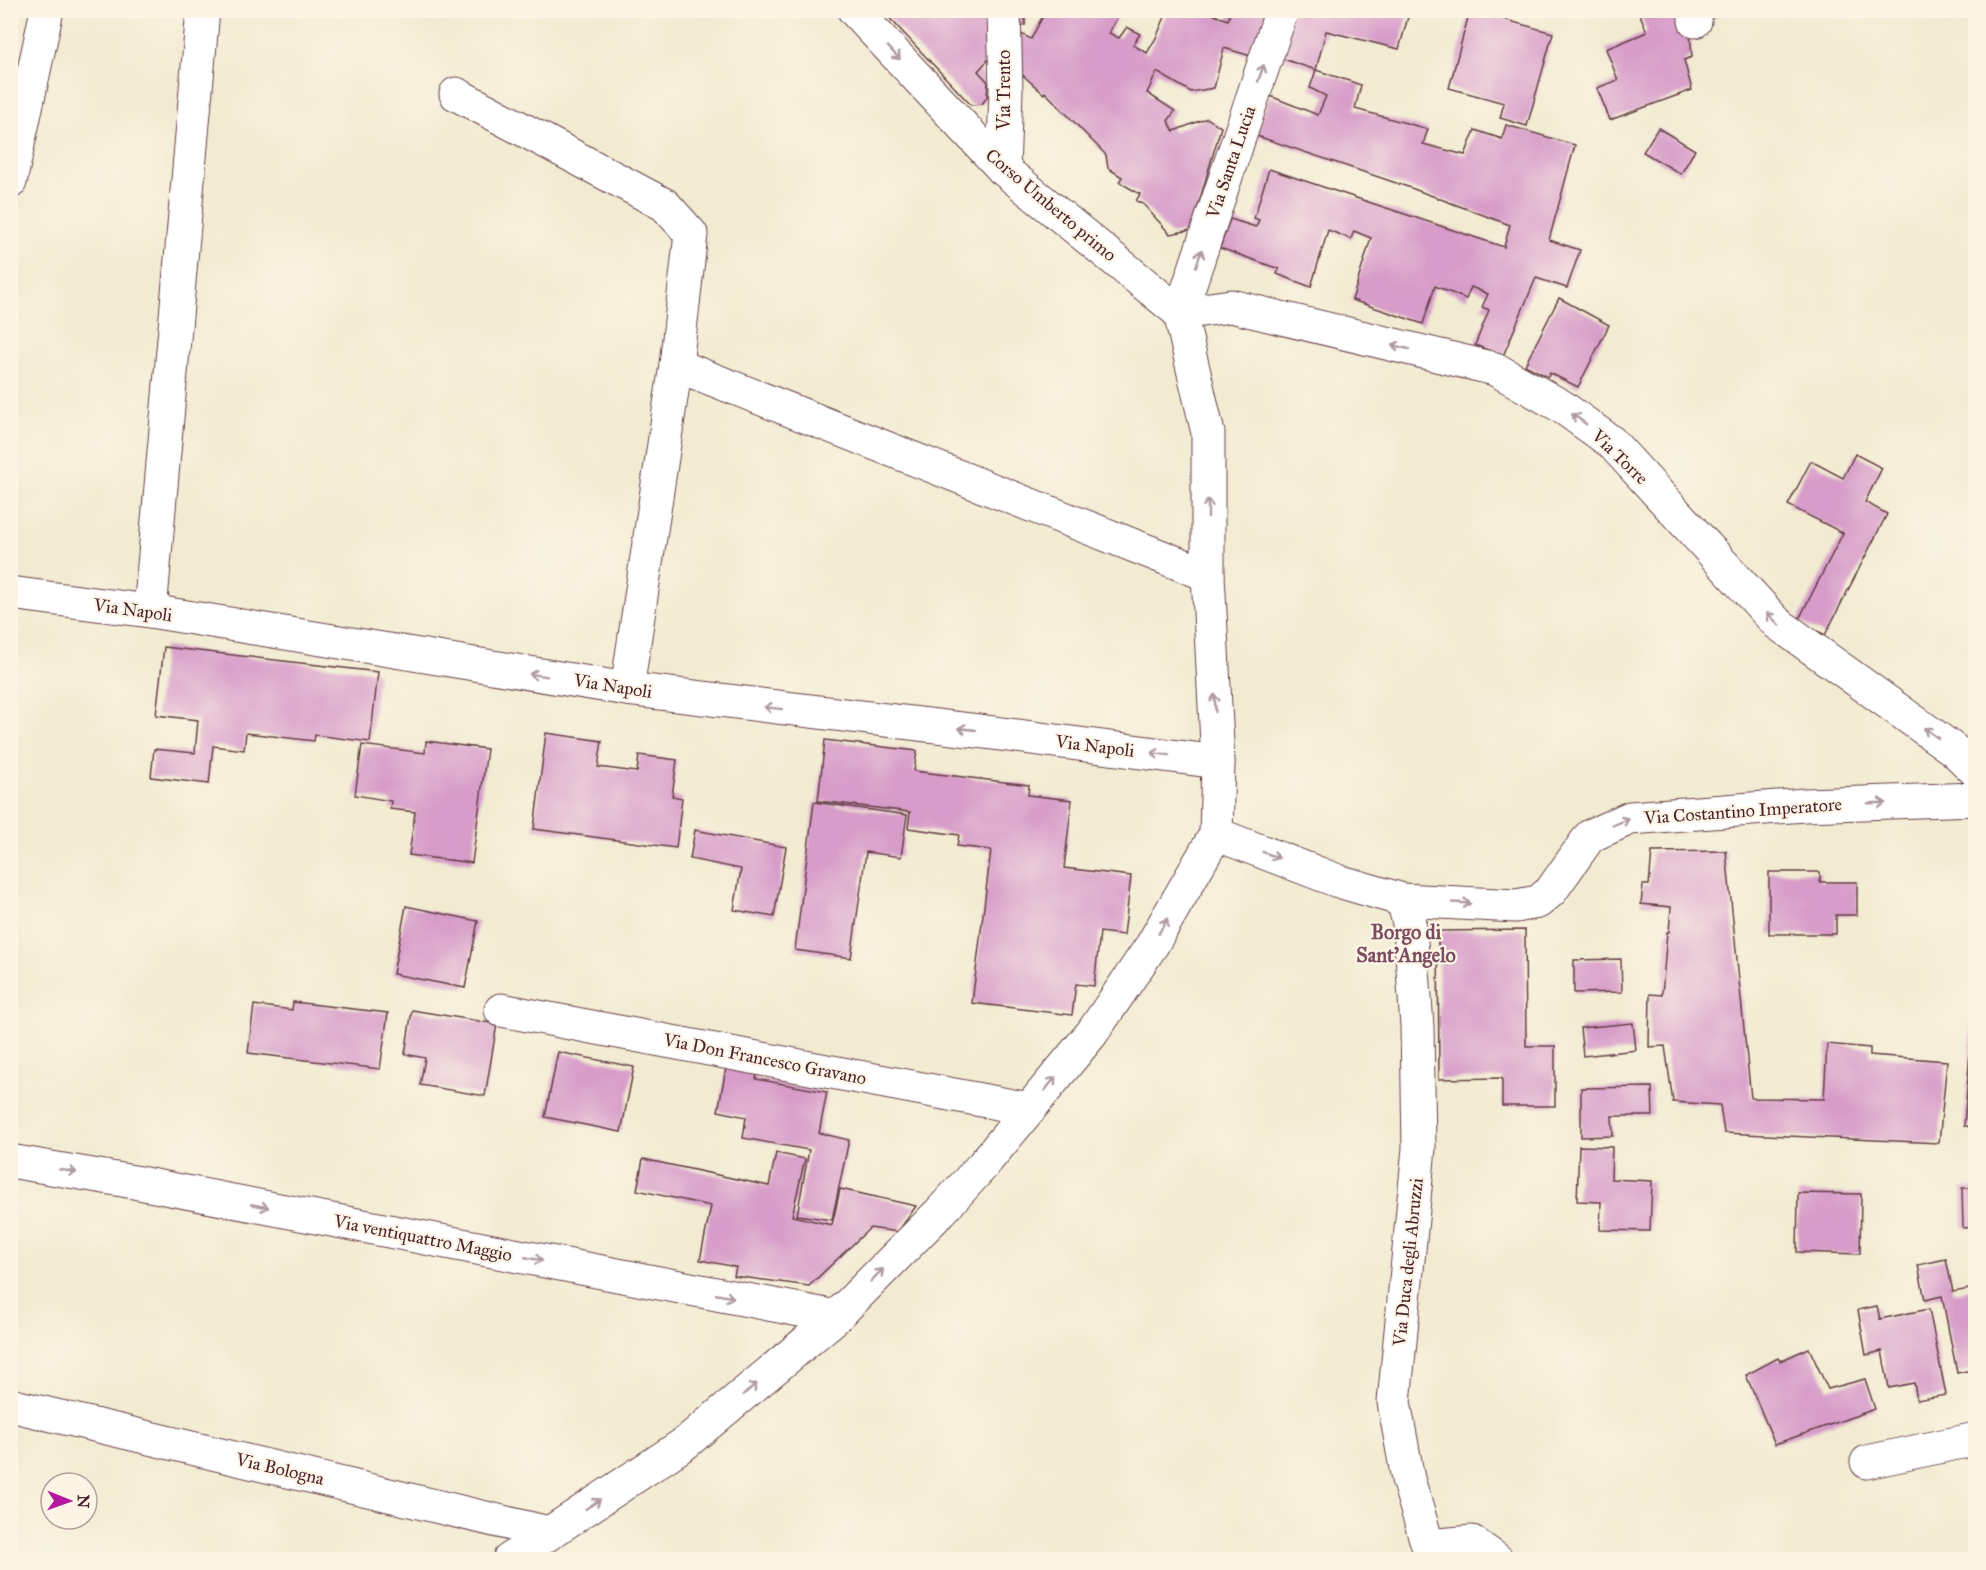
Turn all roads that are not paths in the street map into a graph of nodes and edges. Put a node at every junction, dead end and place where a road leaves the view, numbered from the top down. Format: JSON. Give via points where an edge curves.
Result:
{"nodes":[{"id":1,"x":47,"y":10,"type":"edge"},
{"id":2,"x":203,"y":10,"type":"edge"},
{"id":3,"x":854,"y":10,"type":"edge"},
{"id":4,"x":1004,"y":10,"type":"edge"},
{"id":5,"x":1282,"y":10,"type":"edge"},
{"id":6,"x":456,"y":94,"type":"dead end"},
{"id":7,"x":1003,"y":169,"type":"junction"},
{"id":8,"x":10,"y":182,"type":"edge"},
{"id":9,"x":1180,"y":313,"type":"junction"},
{"id":10,"x":676,"y":365,"type":"junction"},
{"id":11,"x":1208,"y":575,"type":"junction"},
{"id":12,"x":10,"y":593,"type":"edge"},
{"id":13,"x":150,"y":611,"type":"junction"},
{"id":14,"x":627,"y":689,"type":"junction"},
{"id":15,"x":1218,"y":762,"type":"junction"},
{"id":16,"x":1976,"y":771,"type":"edge"},
{"id":17,"x":1976,"y":799,"type":"edge"},
{"id":18,"x":1216,"y":834,"type":"junction"},
{"id":19,"x":1403,"y":900,"type":"junction"},
{"id":20,"x":501,"y":1010,"type":"dead end"},
{"id":21,"x":1029,"y":1109,"type":"junction"},
{"id":22,"x":10,"y":1161,"type":"edge"},
{"id":23,"x":836,"y":1317,"type":"junction"},
{"id":24,"x":10,"y":1405,"type":"edge"},
{"id":25,"x":1976,"y":1438,"type":"edge"},
{"id":26,"x":1867,"y":1462,"type":"dead end"},
{"id":27,"x":549,"y":1533,"type":"junction"},
{"id":28,"x":1424,"y":1553,"type":"edge"},
{"id":29,"x":509,"y":1560,"type":"edge"},
{"id":30,"x":1497,"y":1560,"type":"edge"}],
"edges":[{"from":1,"to":8,"type":"street"},
{"from":2,"to":13,"type":"street"},
{"from":3,"to":7,"type":"street","name":"Corso Umberto primo","one_way":true},
{"from":4,"to":7,"type":"street","name":"Via Trento"},
{"from":9,"to":5,"type":"street","name":"Via Santa Lucia","one_way":true},
{"from":6,"to":10,"type":"street","via":[[665,205],[691,234]]},
{"from":7,"to":9,"type":"street","name":"Corso Umberto primo"},
{"from":11,"to":9,"type":"street","one_way":true,"via":[[1208,433]]},
{"from":16,"to":9,"type":"street","name":"Via Torre","one_way":true,"via":[[1954,750],[1777,623],[1611,442],[1561,406],[1495,369],[1231,306]]},
{"from":10,"to":11,"type":"street"},
{"from":10,"to":14,"type":"street"},
{"from":15,"to":11,"type":"street","one_way":true},
{"from":12,"to":13,"type":"street","name":"Via Napoli"},
{"from":14,"to":13,"type":"street","name":"Via Napoli","one_way":true},
{"from":15,"to":14,"type":"street","name":"Via Napoli","one_way":true},
{"from":15,"to":18,"type":"street"},
{"from":19,"to":17,"type":"street","name":"Via Costantino Imperatore","one_way":true,"via":[[1516,906],[1538,902],[1551,891],[1590,836],[1630,818],[1805,805]]},
{"from":18,"to":19,"type":"street","one_way":true,"via":[[1338,881]]},
{"from":21,"to":18,"type":"street","one_way":true,"via":[[1092,1033],[1152,945]]},
{"from":19,"to":28,"type":"street","name":"Via Duca degli Abruzzi","via":[[1410,927],[1417,1026],[1419,1148],[1394,1402]]},
{"from":20,"to":21,"type":"street","name":"Via Don Francesco Gravano"},
{"from":23,"to":21,"type":"street","one_way":true,"via":[[941,1211]]},
{"from":22,"to":23,"type":"street","name":"Via ventiquattro Maggio","one_way":true},
{"from":27,"to":23,"type":"street","one_way":true,"via":[[684,1444]]},
{"from":24,"to":27,"type":"street","name":"Via Bologna"},
{"from":25,"to":26,"type":"street"},
{"from":27,"to":29,"type":"street"},
{"from":28,"to":30,"type":"street","name":"Via Duca degli Abruzzi","via":[[1472,1542]]}]}
